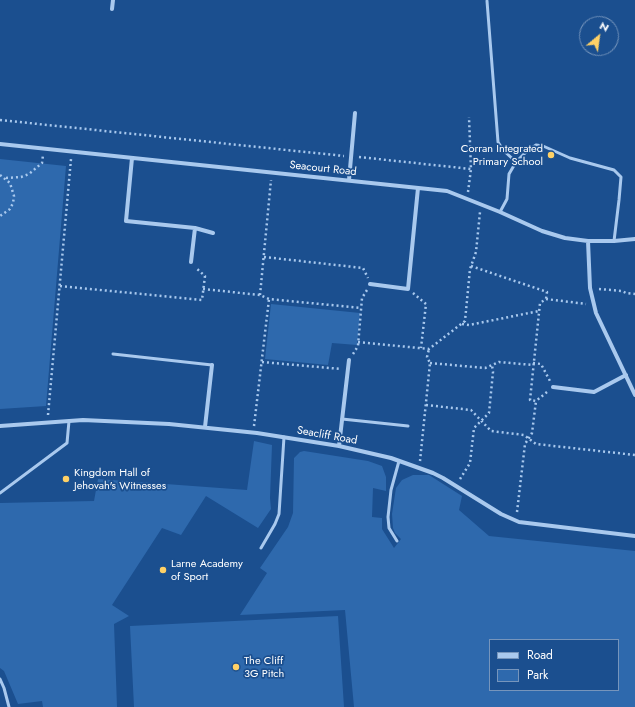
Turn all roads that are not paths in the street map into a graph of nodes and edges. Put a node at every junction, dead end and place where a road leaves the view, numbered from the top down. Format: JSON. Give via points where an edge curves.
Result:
{"nodes":[{"id":1,"x":113,"y":0,"type":"edge"},
{"id":2,"x":487,"y":1,"type":"edge"},
{"id":3,"x":112,"y":8,"type":"dead end"},
{"id":4,"x":355,"y":113,"type":"dead end"},
{"id":5,"x":0,"y":144,"type":"edge"},
{"id":6,"x":132,"y":158,"type":"junction"},
{"id":7,"x":516,"y":162,"type":"junction"},
{"id":8,"x":349,"y":180,"type":"junction"},
{"id":9,"x":418,"y":188,"type":"junction"},
{"id":10,"x":500,"y":212,"type":"junction"},
{"id":11,"x":195,"y":228,"type":"junction"},
{"id":12,"x":213,"y":233,"type":"dead end"},
{"id":13,"x":635,"y":239,"type":"edge"},
{"id":14,"x":588,"y":241,"type":"junction"},
{"id":15,"x":614,"y":241,"type":"junction"},
{"id":16,"x":191,"y":262,"type":"road end"},
{"id":17,"x":370,"y":284,"type":"road end"},
{"id":18,"x":113,"y":354,"type":"dead end"},
{"id":19,"x":349,"y":360,"type":"road end"},
{"id":20,"x":212,"y":365,"type":"joint"},
{"id":21,"x":626,"y":375,"type":"junction"},
{"id":22,"x":553,"y":387,"type":"road end"},
{"id":23,"x":635,"y":395,"type":"edge"},
{"id":24,"x":342,"y":419,"type":"junction"},
{"id":25,"x":69,"y":421,"type":"junction"},
{"id":26,"x":0,"y":426,"type":"edge"},
{"id":27,"x":408,"y":426,"type":"dead end"},
{"id":28,"x":205,"y":427,"type":"junction"},
{"id":29,"x":284,"y":437,"type":"junction"},
{"id":30,"x":339,"y":446,"type":"junction"},
{"id":31,"x":399,"y":461,"type":"junction"},
{"id":32,"x":0,"y":493,"type":"edge"},
{"id":33,"x":635,"y":536,"type":"edge"},
{"id":34,"x":397,"y":541,"type":"dead end"},
{"id":35,"x":261,"y":548,"type":"dead end"},
{"id":36,"x":0,"y":679,"type":"edge"},
{"id":37,"x":9,"y":707,"type":"edge"}],
"edges":[{"from":1,"to":3,"type":"street"},
{"from":2,"to":7,"type":"lane","via":[[498,142]]},
{"from":4,"to":8,"type":"street"},
{"from":5,"to":6,"type":"street","name":"Seacourt Road"},
{"from":6,"to":8,"type":"street","name":"Seacourt Road"},
{"from":6,"to":11,"type":"street","via":[[126,220]]},
{"from":7,"to":10,"type":"lane","via":[[509,174],[506,200]]},
{"from":7,"to":15,"type":"lane","via":[[536,145],[570,158],[614,170],[620,176]]},
{"from":8,"to":9,"type":"street","name":"Seacourt Road"},
{"from":9,"to":10,"type":"street","name":"Seacourt Road","via":[[447,191]]},
{"from":9,"to":17,"type":"street","via":[[408,289]]},
{"from":10,"to":14,"type":"street","name":"Seacourt Road","via":[[542,231]]},
{"from":11,"to":12,"type":"street"},
{"from":11,"to":16,"type":"street"},
{"from":13,"to":15,"type":"street","name":"Seacourt Road"},
{"from":14,"to":15,"type":"street","name":"Seacourt Road"},
{"from":14,"to":21,"type":"street","via":[[590,288],[594,305]]},
{"from":18,"to":20,"type":"lane"},
{"from":19,"to":24,"type":"street"},
{"from":20,"to":28,"type":"street"},
{"from":21,"to":22,"type":"street","via":[[594,392]]},
{"from":21,"to":23,"type":"street"},
{"from":24,"to":27,"type":"lane"},
{"from":24,"to":30,"type":"street"},
{"from":25,"to":26,"type":"street","name":"Seacliff Road"},
{"from":25,"to":28,"type":"street","name":"Seacliff Road"},
{"from":25,"to":32,"type":"lane","via":[[66,443]]},
{"from":28,"to":29,"type":"street","name":"Seacliff Road"},
{"from":29,"to":30,"type":"street","name":"Seacliff Road"},
{"from":29,"to":35,"type":"lane","via":[[280,514]]},
{"from":30,"to":31,"type":"street","name":"Seacliff Road"},
{"from":31,"to":33,"type":"street","name":"Seacliff Road","via":[[443,478],[501,514],[527,524]]},
{"from":31,"to":34,"type":"lane","via":[[391,490],[388,517],[389,528]]},
{"from":36,"to":37,"type":"lane"}]}
